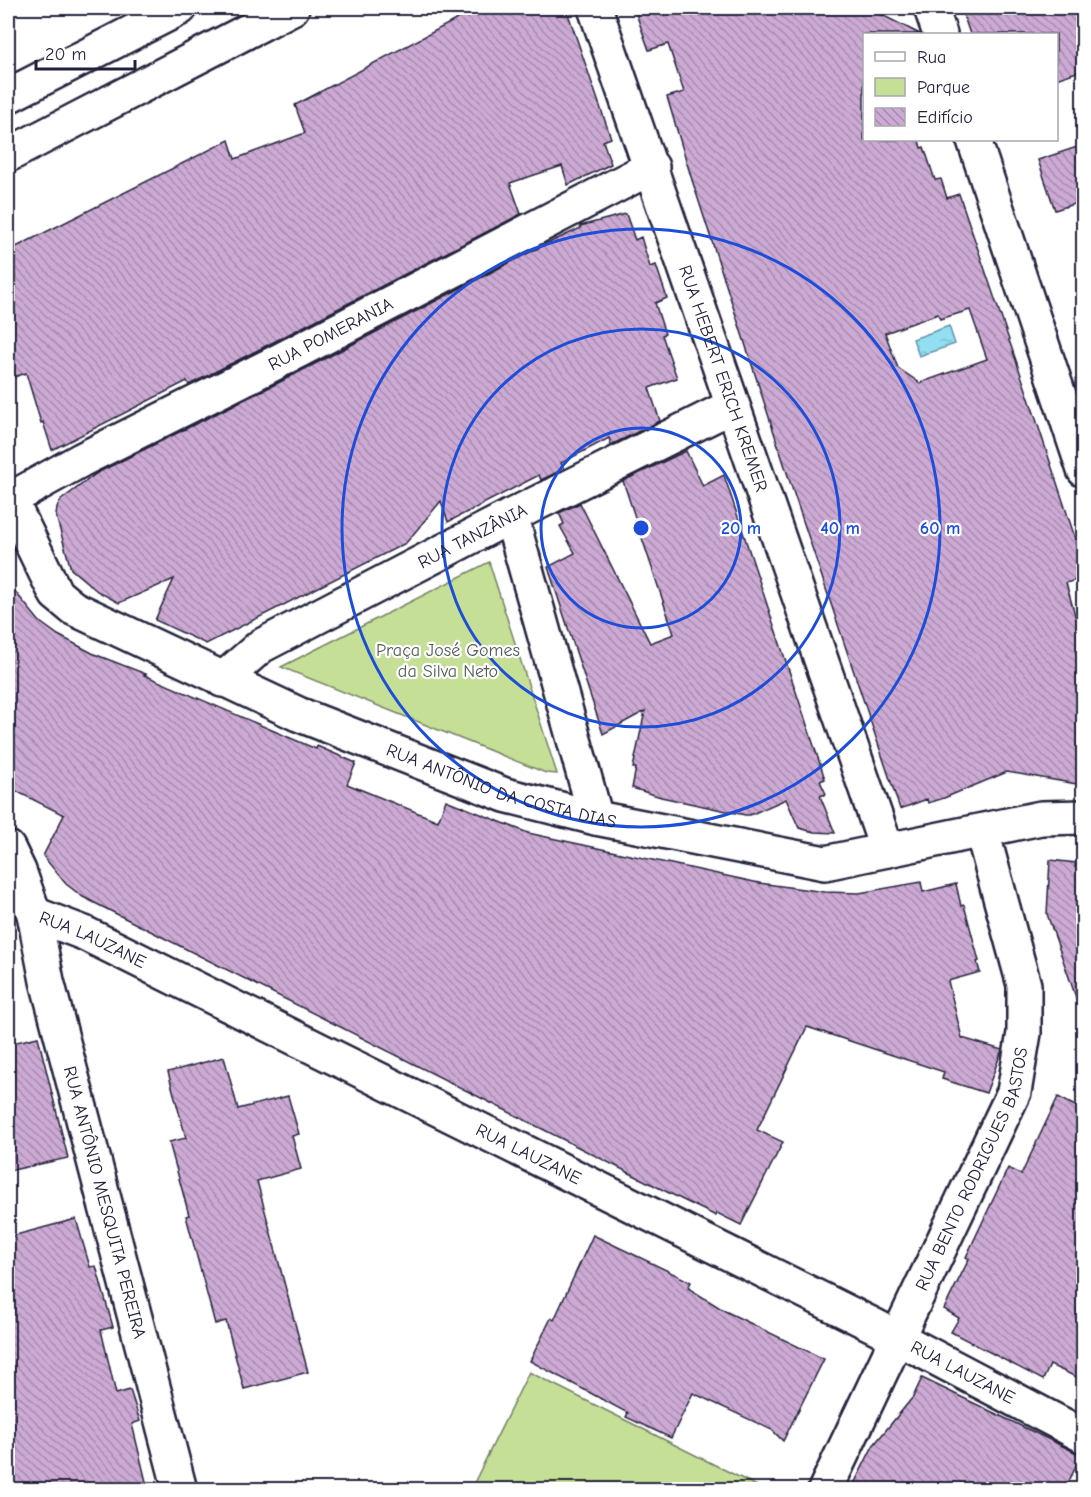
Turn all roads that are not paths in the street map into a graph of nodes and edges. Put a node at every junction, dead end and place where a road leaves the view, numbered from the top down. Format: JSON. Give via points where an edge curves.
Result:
{"nodes":[{"id":1,"x":180,"y":8,"type":"edge"},
{"id":2,"x":292,"y":8,"type":"edge"},
{"id":3,"x":595,"y":8,"type":"edge"},
{"id":4,"x":931,"y":8,"type":"edge"},
{"id":5,"x":940,"y":33,"type":"edge"},
{"id":6,"x":8,"y":96,"type":"edge"},
{"id":7,"x":974,"y":141,"type":"edge"},
{"id":8,"x":8,"y":155,"type":"edge"},
{"id":9,"x":652,"y":167,"type":"junction"},
{"id":10,"x":732,"y":406,"type":"junction"},
{"id":11,"x":1083,"y":470,"type":"edge"},
{"id":12,"x":8,"y":497,"type":"edge"},
{"id":13,"x":511,"y":516,"type":"junction"},
{"id":14,"x":222,"y":680,"type":"junction"},
{"id":15,"x":1083,"y":817,"type":"edge"},
{"id":16,"x":596,"y":818,"type":"junction"},
{"id":17,"x":982,"y":831,"type":"junction"},
{"id":18,"x":8,"y":848,"type":"edge"},
{"id":19,"x":887,"y":850,"type":"junction"},
{"id":20,"x":34,"y":914,"type":"junction"},
{"id":21,"x":898,"y":1338,"type":"junction"},
{"id":22,"x":1083,"y":1436,"type":"edge"},
{"id":23,"x":180,"y":1490,"type":"edge"},
{"id":24,"x":825,"y":1490,"type":"edge"}],
"edges":[{"from":1,"to":6,"type":"street"},
{"from":2,"to":8,"type":"street"},
{"from":3,"to":9,"type":"street","name":"RUA HEBERT ERICH KREMER"},
{"from":4,"to":5,"type":"street"},
{"from":7,"to":11,"type":"street"},
{"from":9,"to":10,"type":"street","name":"RUA HEBERT ERICH KREMER"},
{"from":9,"to":12,"type":"street","name":"RUA POMERANIA"},
{"from":10,"to":13,"type":"street","name":"RUA TANZÂNIA"},
{"from":10,"to":19,"type":"street","name":"RUA HEBERT ERICH KREMER"},
{"from":12,"to":14,"type":"street","name":"RUA ANTÔNIO DA COSTA DIAS","via":[[56,594],[72,609]]},
{"from":13,"to":14,"type":"street","name":"RUA TANZÂNIA","via":[[261,646]]},
{"from":13,"to":16,"type":"street"},
{"from":14,"to":16,"type":"street","name":"RUA ANTÔNIO DA COSTA DIAS","via":[[505,795]]},
{"from":15,"to":17,"type":"street","name":"RUA ANTÔNIO DA COSTA DIAS","via":[[1041,818]]},
{"from":16,"to":19,"type":"street","name":"RUA ANTÔNIO DA COSTA DIAS","via":[[825,863]]},
{"from":17,"to":19,"type":"street","name":"RUA ANTÔNIO DA COSTA DIAS"},
{"from":17,"to":21,"type":"street","name":"RUA BENTO RODRIGUES BASTOS","via":[[1024,985],[1021,1052],[1014,1092]]},
{"from":18,"to":20,"type":"street","name":"RUA LAUZANE"},
{"from":20,"to":21,"type":"street","name":"RUA LAUZANE","via":[[105,944]]},
{"from":20,"to":23,"type":"street","name":"RUA ANTÔNIO MESQUITA PEREIRA","via":[[47,981]]},
{"from":21,"to":22,"type":"street","name":"RUA LAUZANE"},
{"from":21,"to":24,"type":"street","name":"RUA BENTO RODRIGUES BASTOS"}]}
